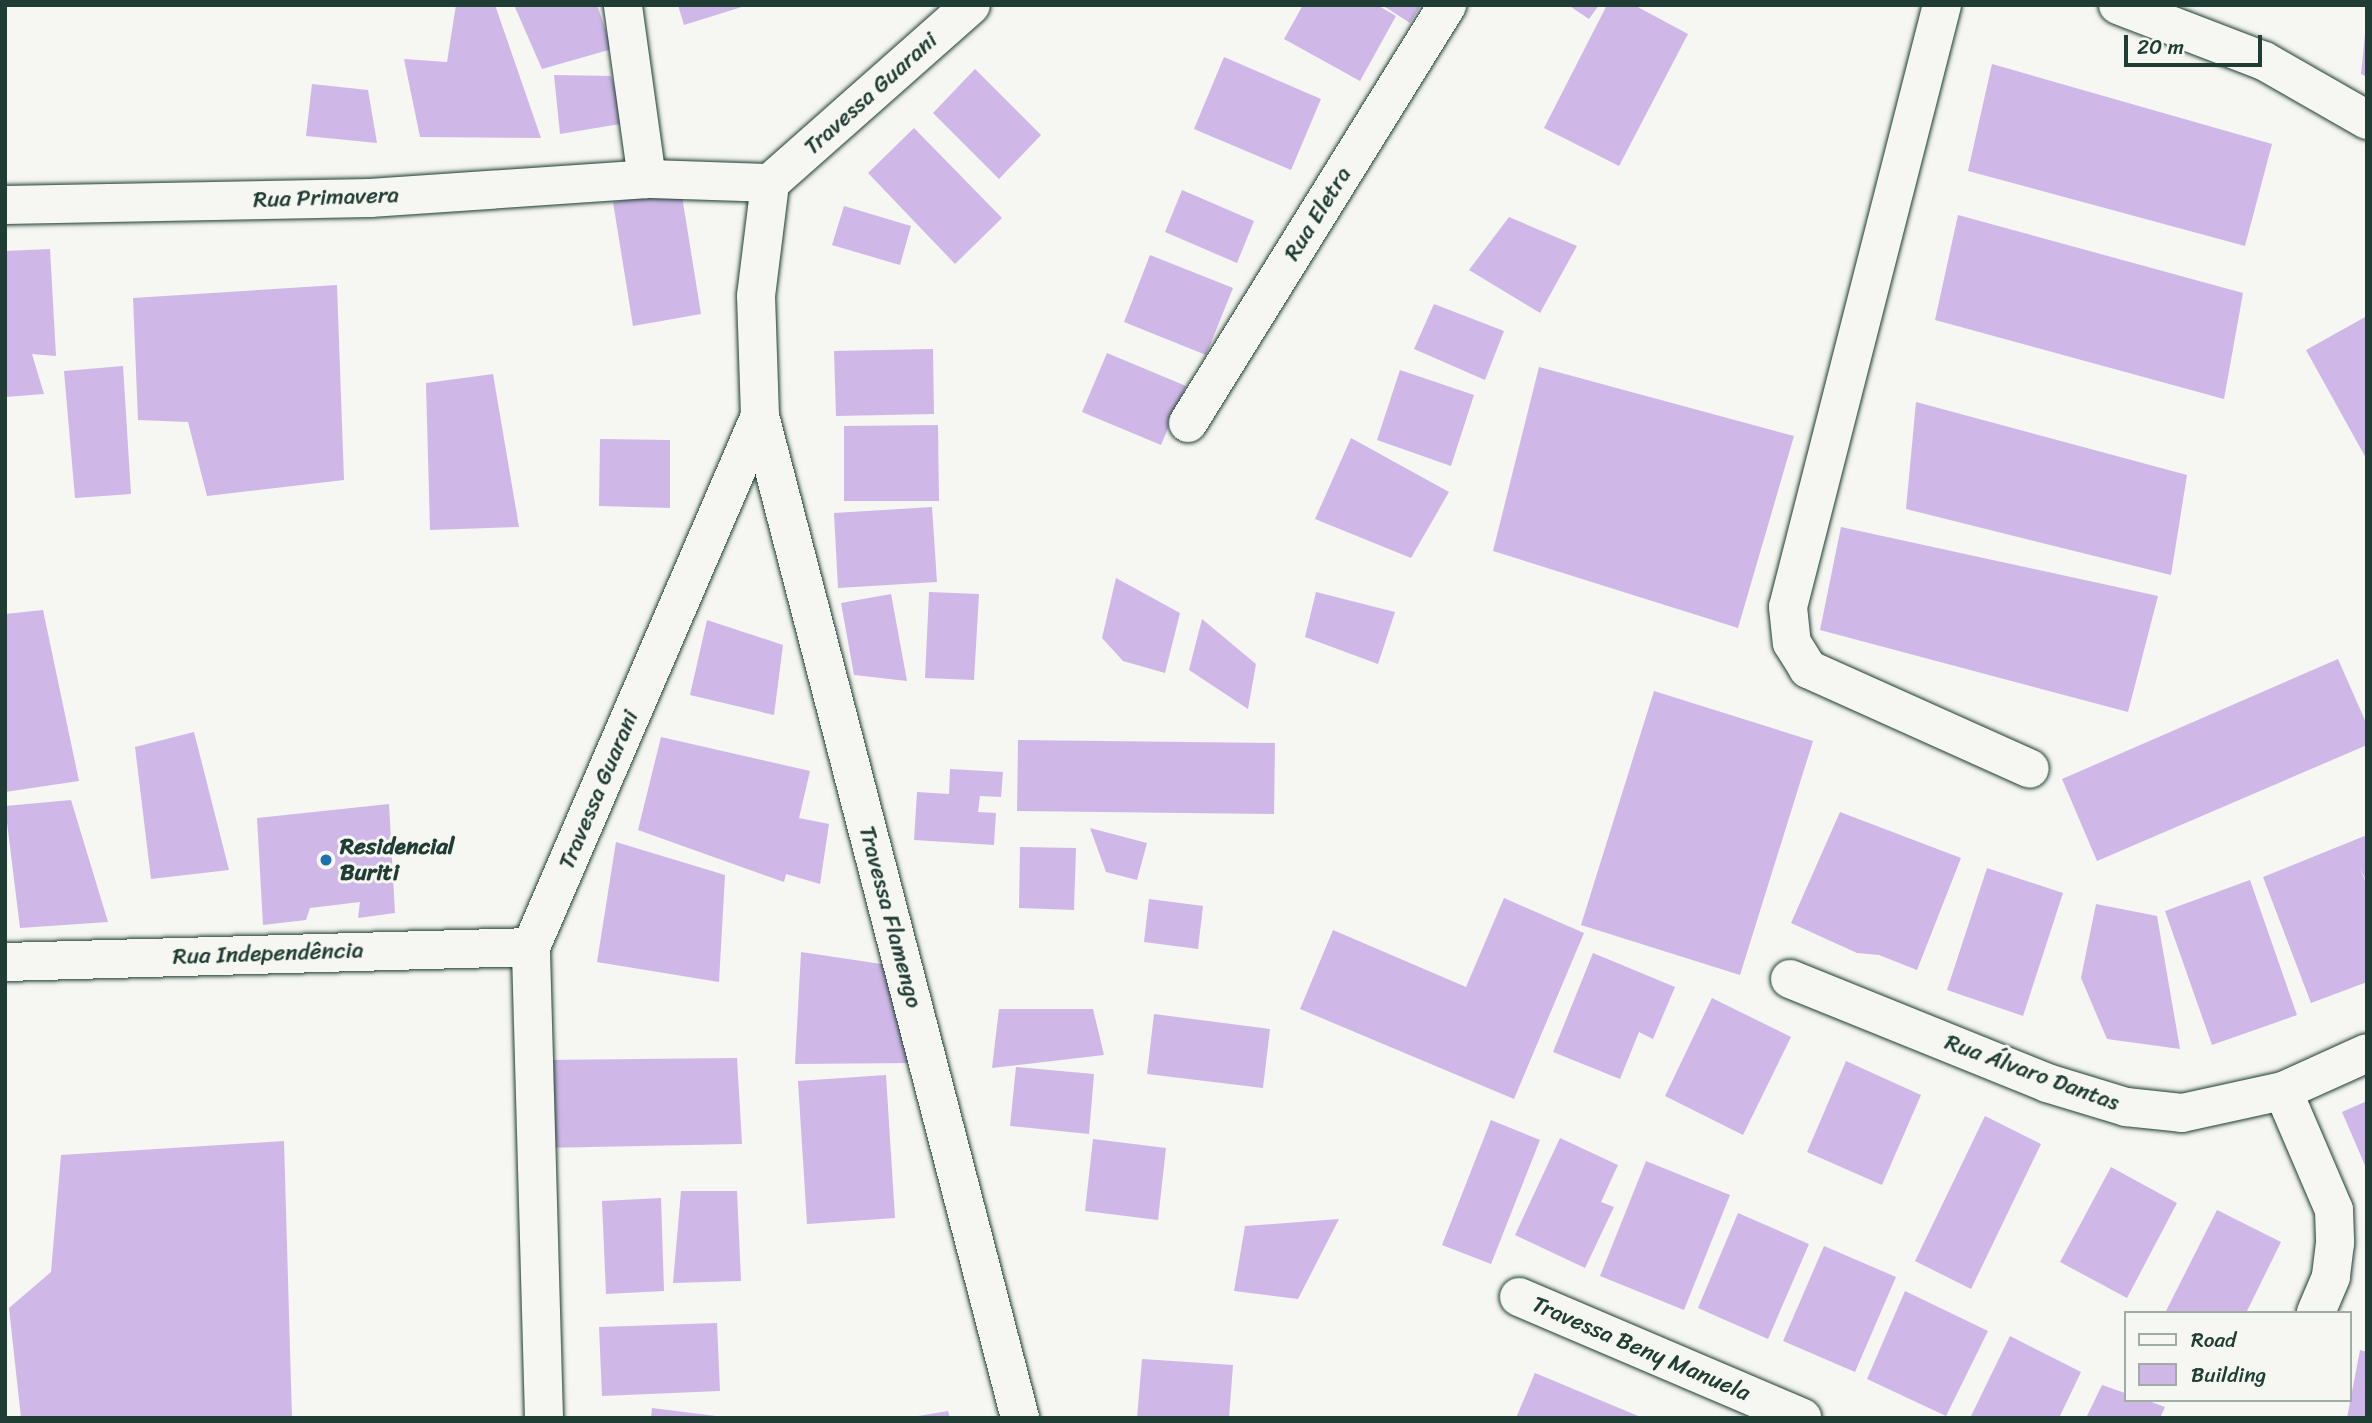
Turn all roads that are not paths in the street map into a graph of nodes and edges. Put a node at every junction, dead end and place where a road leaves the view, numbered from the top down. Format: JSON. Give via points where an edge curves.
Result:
{"nodes":[{"id":1,"x":623,"y":5,"type":"edge"},
{"id":2,"x":971,"y":5,"type":"edge"},
{"id":3,"x":1447,"y":5,"type":"edge"},
{"id":4,"x":1942,"y":5,"type":"edge"},
{"id":5,"x":2122,"y":6,"type":"edge"},
{"id":6,"x":2367,"y":120,"type":"edge"},
{"id":7,"x":647,"y":179,"type":"junction"},
{"id":8,"x":771,"y":183,"type":"junction"},
{"id":9,"x":5,"y":205,"type":"edge"},
{"id":10,"x":760,"y":416,"type":"junction"},
{"id":11,"x":1188,"y":423,"type":"dead end"},
{"id":12,"x":2030,"y":769,"type":"dead end"},
{"id":13,"x":531,"y":947,"type":"junction"},
{"id":14,"x":5,"y":962,"type":"edge"},
{"id":15,"x":1790,"y":979,"type":"dead end"},
{"id":16,"x":2367,"y":1053,"type":"edge"},
{"id":17,"x":2283,"y":1091,"type":"junction"},
{"id":18,"x":1519,"y":1297,"type":"dead end"},
{"id":19,"x":2317,"y":1311,"type":"edge"},
{"id":20,"x":544,"y":1418,"type":"edge"},
{"id":21,"x":1020,"y":1418,"type":"edge"},
{"id":22,"x":1802,"y":1418,"type":"edge"}],
"edges":[{"from":1,"to":7,"type":"street"},
{"from":2,"to":8,"type":"street","name":"Travessa Guarani"},
{"from":3,"to":11,"type":"street","name":"Rua Eletra"},
{"from":4,"to":12,"type":"street","via":[[1788,607],[1793,643],[1808,669]]},
{"from":5,"to":6,"type":"street","via":[[2264,61]]},
{"from":7,"to":8,"type":"street"},
{"from":7,"to":9,"type":"street","name":"Rua Primavera","via":[[370,198]]},
{"from":8,"to":10,"type":"street","name":"Travessa Guarani","via":[[756,296]]},
{"from":10,"to":13,"type":"street","name":"Travessa Guarani"},
{"from":10,"to":21,"type":"street","name":"Travessa Flamengo"},
{"from":13,"to":14,"type":"street","name":"Rua Independência"},
{"from":13,"to":20,"type":"street","name":"Travessa Guarani"},
{"from":15,"to":17,"type":"street","name":"Rua Álvaro Dantas","via":[[2047,1083],[2126,1107],[2182,1113]]},
{"from":16,"to":17,"type":"street","name":"Rua Álvaro Dantas"},
{"from":17,"to":19,"type":"street","via":[[2334,1210],[2331,1277]]},
{"from":18,"to":22,"type":"street","name":"Travessa Beny Manuela"}]}
